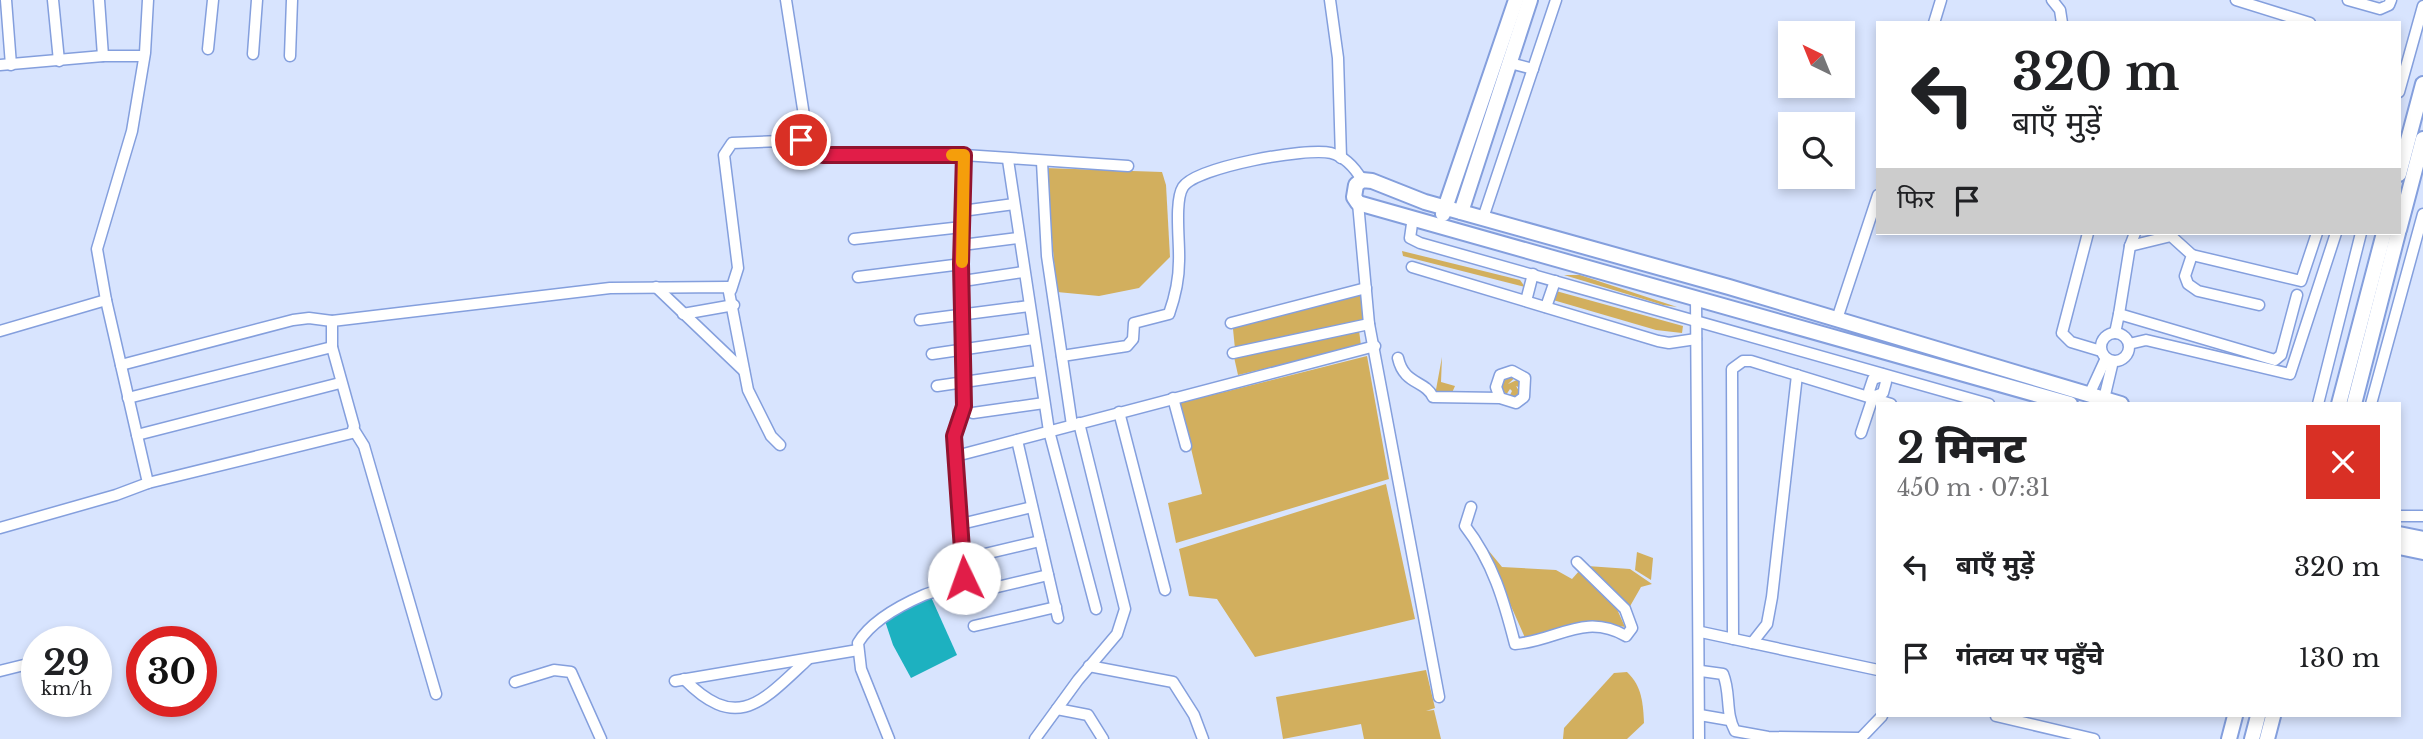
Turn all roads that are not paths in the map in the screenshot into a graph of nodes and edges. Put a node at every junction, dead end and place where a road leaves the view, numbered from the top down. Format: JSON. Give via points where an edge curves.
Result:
{"nodes":[{"id":1,"x":6,"y":0,"type":"edge"},
{"id":2,"x":52,"y":0,"type":"edge"},
{"id":3,"x":99,"y":0,"type":"edge"},
{"id":4,"x":148,"y":0,"type":"edge"},
{"id":5,"x":213,"y":0,"type":"edge"},
{"id":6,"x":257,"y":0,"type":"edge"},
{"id":7,"x":292,"y":0,"type":"edge"},
{"id":8,"x":786,"y":0,"type":"edge"},
{"id":9,"x":1330,"y":0,"type":"edge"},
{"id":10,"x":1516,"y":0,"type":"edge"},
{"id":11,"x":1530,"y":0,"type":"edge"},
{"id":12,"x":1556,"y":0,"type":"edge"},
{"id":13,"x":1941,"y":0,"type":"edge"},
{"id":14,"x":2052,"y":0,"type":"edge"},
{"id":15,"x":2236,"y":0,"type":"edge"},
{"id":16,"x":2348,"y":0,"type":"edge"},
{"id":17,"x":2391,"y":0,"type":"edge"},
{"id":18,"x":2423,"y":6,"type":"edge"},
{"id":19,"x":2272,"y":11,"type":"junction"},
{"id":20,"x":1935,"y":21,"type":"edge"},
{"id":21,"x":2062,"y":21,"type":"edge"},
{"id":22,"x":2270,"y":21,"type":"edge"},
{"id":23,"x":2304,"y":21,"type":"edge"},
{"id":24,"x":208,"y":49,"type":"dead end"},
{"id":25,"x":253,"y":54,"type":"dead end"},
{"id":26,"x":103,"y":56,"type":"junction"},
{"id":27,"x":144,"y":56,"type":"junction"},
{"id":28,"x":290,"y":56,"type":"dead end"},
{"id":29,"x":59,"y":61,"type":"junction"},
{"id":30,"x":1510,"y":63,"type":"junction"},
{"id":31,"x":5,"y":65,"type":"edge"},
{"id":32,"x":1533,"y":69,"type":"junction"},
{"id":33,"x":2423,"y":84,"type":"edge"},
{"id":34,"x":2401,"y":85,"type":"edge"},
{"id":35,"x":2423,"y":139,"type":"edge"},
{"id":36,"x":808,"y":142,"type":"junction"},
{"id":37,"x":964,"y":155,"type":"junction"},
{"id":38,"x":1341,"y":158,"type":"junction"},
{"id":39,"x":1008,"y":160,"type":"junction"},
{"id":40,"x":1042,"y":162,"type":"junction"},
{"id":41,"x":1128,"y":166,"type":"dead end"},
{"id":42,"x":2401,"y":166,"type":"edge"},
{"id":43,"x":1362,"y":180,"type":"junction"},
{"id":44,"x":1876,"y":201,"type":"edge"},
{"id":45,"x":1358,"y":203,"type":"junction"},
{"id":46,"x":1014,"y":204,"type":"junction"},
{"id":47,"x":1445,"y":208,"type":"junction"},
{"id":48,"x":962,"y":211,"type":"junction"},
{"id":49,"x":1461,"y":212,"type":"junction"},
{"id":50,"x":2423,"y":214,"type":"edge"},
{"id":51,"x":1413,"y":217,"type":"junction"},
{"id":52,"x":1483,"y":218,"type":"junction"},
{"id":53,"x":2401,"y":223,"type":"edge"},
{"id":54,"x":1440,"y":224,"type":"junction"},
{"id":55,"x":962,"y":227,"type":"junction"},
{"id":56,"x":2087,"y":235,"type":"edge"},
{"id":57,"x":2134,"y":235,"type":"edge"},
{"id":58,"x":2167,"y":235,"type":"edge"},
{"id":59,"x":2171,"y":235,"type":"edge"},
{"id":60,"x":2315,"y":235,"type":"edge"},
{"id":61,"x":2335,"y":235,"type":"edge"},
{"id":62,"x":2360,"y":235,"type":"edge"},
{"id":63,"x":2383,"y":235,"type":"edge"},
{"id":64,"x":2398,"y":235,"type":"edge"},
{"id":65,"x":1018,"y":238,"type":"junction"},
{"id":66,"x":854,"y":239,"type":"dead end"},
{"id":67,"x":962,"y":245,"type":"junction"},
{"id":68,"x":2130,"y":246,"type":"junction"},
{"id":69,"x":1547,"y":255,"type":"junction"},
{"id":70,"x":2192,"y":255,"type":"junction"},
{"id":71,"x":961,"y":264,"type":"junction"},
{"id":72,"x":1412,"y":267,"type":"dead end"},
{"id":73,"x":1023,"y":272,"type":"junction"},
{"id":74,"x":1538,"y":276,"type":"junction"},
{"id":75,"x":858,"y":277,"type":"dead end"},
{"id":76,"x":963,"y":281,"type":"junction"},
{"id":77,"x":1555,"y":281,"type":"junction"},
{"id":78,"x":656,"y":287,"type":"junction"},
{"id":79,"x":1366,"y":288,"type":"junction"},
{"id":80,"x":731,"y":290,"type":"junction"},
{"id":81,"x":2297,"y":295,"type":"dead end"},
{"id":82,"x":1696,"y":296,"type":"junction"},
{"id":83,"x":106,"y":300,"type":"junction"},
{"id":84,"x":1526,"y":301,"type":"junction"},
{"id":85,"x":2259,"y":304,"type":"dead end"},
{"id":86,"x":734,"y":305,"type":"junction"},
{"id":87,"x":1029,"y":306,"type":"junction"},
{"id":88,"x":1546,"y":307,"type":"junction"},
{"id":89,"x":964,"y":313,"type":"junction"},
{"id":90,"x":683,"y":314,"type":"junction"},
{"id":91,"x":2119,"y":314,"type":"junction"},
{"id":92,"x":1837,"y":319,"type":"junction"},
{"id":93,"x":920,"y":320,"type":"dead end"},
{"id":94,"x":332,"y":321,"type":"junction"},
{"id":95,"x":1231,"y":323,"type":"dead end"},
{"id":96,"x":1369,"y":324,"type":"junction"},
{"id":97,"x":1696,"y":324,"type":"junction"},
{"id":98,"x":0,"y":331,"type":"edge"},
{"id":99,"x":2115,"y":333,"type":"junction"},
{"id":100,"x":1034,"y":339,"type":"junction"},
{"id":101,"x":1696,"y":339,"type":"junction"},
{"id":102,"x":2129,"y":344,"type":"junction"},
{"id":103,"x":332,"y":346,"type":"junction"},
{"id":104,"x":1375,"y":346,"type":"junction"},
{"id":105,"x":1925,"y":346,"type":"junction"},
{"id":106,"x":964,"y":348,"type":"junction"},
{"id":107,"x":932,"y":354,"type":"dead end"},
{"id":108,"x":1233,"y":354,"type":"dead end"},
{"id":109,"x":1062,"y":356,"type":"junction"},
{"id":110,"x":2107,"y":357,"type":"junction"},
{"id":111,"x":1398,"y":358,"type":"dead end"},
{"id":112,"x":1919,"y":361,"type":"junction"},
{"id":113,"x":121,"y":365,"type":"junction"},
{"id":114,"x":1039,"y":371,"type":"junction"},
{"id":115,"x":744,"y":372,"type":"junction"},
{"id":116,"x":1797,"y":375,"type":"junction"},
{"id":117,"x":1882,"y":375,"type":"junction"},
{"id":118,"x":964,"y":381,"type":"junction"},
{"id":119,"x":340,"y":383,"type":"junction"},
{"id":120,"x":937,"y":386,"type":"dead end"},
{"id":121,"x":2089,"y":395,"type":"junction"},
{"id":122,"x":128,"y":398,"type":"junction"},
{"id":123,"x":1174,"y":398,"type":"junction"},
{"id":124,"x":1500,"y":398,"type":"dead end"},
{"id":125,"x":1872,"y":398,"type":"junction"},
{"id":126,"x":2104,"y":399,"type":"junction"},
{"id":127,"x":1885,"y":402,"type":"edge"},
{"id":128,"x":1982,"y":402,"type":"edge"},
{"id":129,"x":2063,"y":402,"type":"edge"},
{"id":130,"x":2115,"y":402,"type":"edge"},
{"id":131,"x":2319,"y":402,"type":"edge"},
{"id":132,"x":2340,"y":402,"type":"edge"},
{"id":133,"x":2355,"y":402,"type":"edge"},
{"id":134,"x":2372,"y":402,"type":"edge"},
{"id":135,"x":1044,"y":403,"type":"junction"},
{"id":136,"x":1119,"y":412,"type":"junction"},
{"id":137,"x":972,"y":413,"type":"dead end"},
{"id":138,"x":1075,"y":424,"type":"junction"},
{"id":139,"x":354,"y":430,"type":"junction"},
{"id":140,"x":1049,"y":431,"type":"junction"},
{"id":141,"x":1861,"y":433,"type":"dead end"},
{"id":142,"x":137,"y":435,"type":"junction"},
{"id":143,"x":1017,"y":440,"type":"junction"},
{"id":144,"x":780,"y":445,"type":"dead end"},
{"id":145,"x":1186,"y":446,"type":"dead end"},
{"id":146,"x":957,"y":456,"type":"junction"},
{"id":147,"x":148,"y":483,"type":"junction"},
{"id":148,"x":1032,"y":507,"type":"junction"},
{"id":149,"x":1471,"y":507,"type":"dead end"},
{"id":150,"x":2401,"y":516,"type":"edge"},
{"id":151,"x":2423,"y":516,"type":"edge"},
{"id":152,"x":961,"y":524,"type":"junction"},
{"id":153,"x":0,"y":528,"type":"edge"},
{"id":154,"x":2401,"y":534,"type":"edge"},
{"id":155,"x":2423,"y":540,"type":"edge"},
{"id":156,"x":1040,"y":541,"type":"junction"},
{"id":157,"x":2401,"y":547,"type":"edge"},
{"id":158,"x":2423,"y":552,"type":"edge"},
{"id":159,"x":972,"y":557,"type":"dead end"},
{"id":160,"x":1577,"y":562,"type":"dead end"},
{"id":161,"x":1048,"y":575,"type":"junction"},
{"id":162,"x":1165,"y":590,"type":"dead end"},
{"id":163,"x":972,"y":593,"type":"dead end"},
{"id":164,"x":1096,"y":609,"type":"dead end"},
{"id":165,"x":974,"y":626,"type":"dead end"},
{"id":166,"x":1701,"y":632,"type":"junction"},
{"id":167,"x":1733,"y":639,"type":"junction"},
{"id":168,"x":1752,"y":643,"type":"junction"},
{"id":169,"x":858,"y":650,"type":"junction"},
{"id":170,"x":808,"y":659,"type":"junction"},
{"id":171,"x":21,"y":666,"type":"edge"},
{"id":172,"x":1089,"y":666,"type":"junction"},
{"id":173,"x":1876,"y":670,"type":"edge"},
{"id":174,"x":0,"y":671,"type":"edge"},
{"id":175,"x":1701,"y":671,"type":"junction"},
{"id":176,"x":514,"y":682,"type":"dead end"},
{"id":177,"x":436,"y":694,"type":"dead end"},
{"id":178,"x":1439,"y":697,"type":"dead end"},
{"id":179,"x":1057,"y":709,"type":"junction"},
{"id":180,"x":1700,"y":715,"type":"junction"},
{"id":181,"x":1881,"y":717,"type":"edge"},
{"id":182,"x":2000,"y":717,"type":"edge"},
{"id":183,"x":2235,"y":717,"type":"edge"},
{"id":184,"x":2258,"y":717,"type":"edge"},
{"id":185,"x":2273,"y":717,"type":"edge"},
{"id":186,"x":1729,"y":720,"type":"junction"},
{"id":187,"x":1860,"y":738,"type":"edge"},
{"id":188,"x":601,"y":739,"type":"edge"},
{"id":189,"x":889,"y":739,"type":"edge"},
{"id":190,"x":1035,"y":739,"type":"edge"},
{"id":191,"x":1103,"y":739,"type":"edge"},
{"id":192,"x":1203,"y":739,"type":"edge"},
{"id":193,"x":1699,"y":739,"type":"edge"},
{"id":194,"x":2094,"y":739,"type":"edge"},
{"id":195,"x":2229,"y":739,"type":"edge"},
{"id":196,"x":2252,"y":739,"type":"edge"},
{"id":197,"x":2267,"y":739,"type":"edge"}],
"edges":[{"from":1,"to":31,"type":"street"},
{"from":2,"to":29,"type":"street"},
{"from":3,"to":26,"type":"street"},
{"from":4,"to":27,"type":"street"},
{"from":5,"to":24,"type":"street"},
{"from":6,"to":25,"type":"street"},
{"from":7,"to":28,"type":"street"},
{"from":8,"to":36,"type":"street"},
{"from":9,"to":38,"type":"street","via":[[1338,58]]},
{"from":10,"to":47,"type":"street"},
{"from":11,"to":30,"type":"street"},
{"from":12,"to":32,"type":"street"},
{"from":13,"to":20,"type":"street"},
{"from":14,"to":21,"type":"street"},
{"from":15,"to":19,"type":"street"},
{"from":16,"to":17,"type":"street","via":[[2380,9]]},
{"from":18,"to":34,"type":"street"},
{"from":19,"to":22,"type":"street"},
{"from":19,"to":23,"type":"street"},
{"from":26,"to":27,"type":"street"},
{"from":26,"to":29,"type":"street"},
{"from":27,"to":83,"type":"street","via":[[132,131],[97,249]]},
{"from":29,"to":31,"type":"street"},
{"from":30,"to":32,"type":"street"},
{"from":30,"to":49,"type":"street"},
{"from":32,"to":52,"type":"street"},
{"from":33,"to":42,"type":"street"},
{"from":35,"to":53,"type":"street"},
{"from":36,"to":37,"type":"street","via":[[823,155]]},
{"from":36,"to":80,"type":"street","via":[[738,141],[725,150],[738,268]]},
{"from":37,"to":39,"type":"street"},
{"from":37,"to":48,"type":"street"},
{"from":38,"to":43,"type":"street","via":[[1354,166]]},
{"from":38,"to":109,"type":"street","via":[[1332,153],[1294,153],[1191,179],[1180,193],[1179,264],[1169,314],[1134,323],[1133,339],[1127,346]]},
{"from":39,"to":40,"type":"street"},
{"from":39,"to":46,"type":"street"},
{"from":40,"to":41,"type":"street"},
{"from":40,"to":109,"type":"street","via":[[1047,256]]},
{"from":43,"to":45,"type":"street","via":[[1356,185]]},
{"from":43,"to":47,"type":"street"},
{"from":44,"to":92,"type":"street"},
{"from":45,"to":51,"type":"street"},
{"from":45,"to":79,"type":"street"},
{"from":46,"to":48,"type":"street"},
{"from":46,"to":65,"type":"street"},
{"from":47,"to":49,"type":"street"},
{"from":47,"to":54,"type":"street"},
{"from":48,"to":55,"type":"street"},
{"from":49,"to":52,"type":"street"},
{"from":50,"to":134,"type":"street"},
{"from":51,"to":54,"type":"street"},
{"from":51,"to":74,"type":"street","via":[[1412,240]]},
{"from":52,"to":92,"type":"street"},
{"from":54,"to":69,"type":"street"},
{"from":55,"to":66,"type":"street"},
{"from":55,"to":67,"type":"street"},
{"from":56,"to":110,"type":"street","via":[[2062,333],[2071,342]]},
{"from":57,"to":68,"type":"street"},
{"from":58,"to":68,"type":"street"},
{"from":59,"to":70,"type":"street"},
{"from":60,"to":70,"type":"street","via":[[2301,281]]},
{"from":61,"to":102,"type":"street","via":[[2290,374],[2146,340]]},
{"from":62,"to":131,"type":"street"},
{"from":63,"to":132,"type":"street"},
{"from":64,"to":133,"type":"street"},
{"from":65,"to":67,"type":"street"},
{"from":65,"to":73,"type":"street"},
{"from":67,"to":71,"type":"street"},
{"from":68,"to":91,"type":"street"},
{"from":69,"to":74,"type":"street"},
{"from":69,"to":82,"type":"street"},
{"from":70,"to":85,"type":"street","via":[[2185,276],[2191,287]]},
{"from":71,"to":75,"type":"street"},
{"from":71,"to":76,"type":"street"},
{"from":72,"to":84,"type":"street"},
{"from":73,"to":76,"type":"street"},
{"from":73,"to":87,"type":"street"},
{"from":74,"to":77,"type":"street"},
{"from":74,"to":84,"type":"street"},
{"from":76,"to":89,"type":"street"},
{"from":77,"to":88,"type":"street"},
{"from":77,"to":97,"type":"street"},
{"from":78,"to":80,"type":"street","via":[[725,286]]},
{"from":78,"to":90,"type":"street"},
{"from":78,"to":94,"type":"street","via":[[590,290]]},
{"from":79,"to":95,"type":"street"},
{"from":79,"to":96,"type":"street"},
{"from":80,"to":86,"type":"street"},
{"from":81,"to":91,"type":"street","via":[[2276,360]]},
{"from":82,"to":97,"type":"street"},
{"from":82,"to":112,"type":"street"},
{"from":83,"to":98,"type":"street"},
{"from":83,"to":113,"type":"street"},
{"from":84,"to":88,"type":"street"},
{"from":86,"to":90,"type":"street"},
{"from":86,"to":115,"type":"street"},
{"from":87,"to":89,"type":"street"},
{"from":87,"to":100,"type":"street"},
{"from":88,"to":101,"type":"street","via":[[1658,341]]},
{"from":89,"to":93,"type":"street"},
{"from":89,"to":106,"type":"street"},
{"from":90,"to":115,"type":"street"},
{"from":91,"to":99,"type":"street"},
{"from":92,"to":105,"type":"street"},
{"from":94,"to":103,"type":"street"},
{"from":94,"to":113,"type":"street","via":[[293,320]]},
{"from":96,"to":104,"type":"street"},
{"from":96,"to":108,"type":"street"},
{"from":97,"to":101,"type":"street"},
{"from":97,"to":117,"type":"street"},
{"from":99,"to":102,"type":"street"},
{"from":99,"to":110,"type":"street","via":[[2103,338]]},
{"from":100,"to":106,"type":"street"},
{"from":100,"to":114,"type":"street"},
{"from":101,"to":166,"type":"street"},
{"from":102,"to":110,"type":"street","via":[[2125,356]]},
{"from":103,"to":119,"type":"street"},
{"from":103,"to":122,"type":"street"},
{"from":104,"to":123,"type":"street"},
{"from":104,"to":178,"type":"street"},
{"from":105,"to":112,"type":"street"},
{"from":105,"to":121,"type":"street"},
{"from":106,"to":107,"type":"street"},
{"from":106,"to":118,"type":"street"},
{"from":109,"to":138,"type":"street"},
{"from":110,"to":121,"type":"street"},
{"from":110,"to":126,"type":"street"},
{"from":111,"to":124,"type":"street","via":[[1404,375],[1433,397]]},
{"from":112,"to":129,"type":"street"},
{"from":113,"to":122,"type":"street"},
{"from":114,"to":118,"type":"street"},
{"from":114,"to":135,"type":"street"},
{"from":115,"to":144,"type":"street","via":[[756,408]]},
{"from":116,"to":125,"type":"street"},
{"from":116,"to":167,"type":"street","via":[[1751,361],[1737,365],[1731,375]]},
{"from":116,"to":168,"type":"street","via":[[1768,624]]},
{"from":117,"to":125,"type":"street","via":[[1873,379]]},
{"from":117,"to":128,"type":"street"},
{"from":118,"to":120,"type":"street"},
{"from":118,"to":146,"type":"street","via":[[964,406],[954,436]]},
{"from":119,"to":139,"type":"street"},
{"from":119,"to":142,"type":"street"},
{"from":121,"to":126,"type":"street"},
{"from":122,"to":142,"type":"street"},
{"from":123,"to":136,"type":"street"},
{"from":123,"to":145,"type":"street"},
{"from":125,"to":127,"type":"street"},
{"from":125,"to":141,"type":"street"},
{"from":126,"to":130,"type":"street"},
{"from":135,"to":137,"type":"street"},
{"from":135,"to":140,"type":"street"},
{"from":136,"to":138,"type":"street"},
{"from":136,"to":162,"type":"street"},
{"from":138,"to":140,"type":"street"},
{"from":138,"to":172,"type":"street","via":[[1125,610],[1117,634]]},
{"from":139,"to":147,"type":"street"},
{"from":139,"to":177,"type":"street","via":[[364,446]]},
{"from":140,"to":143,"type":"street"},
{"from":140,"to":164,"type":"street"},
{"from":142,"to":147,"type":"street"},
{"from":143,"to":146,"type":"street"},
{"from":143,"to":148,"type":"street"},
{"from":146,"to":152,"type":"street"},
{"from":147,"to":153,"type":"street"},
{"from":148,"to":152,"type":"street"},
{"from":148,"to":156,"type":"street"},
{"from":149,"to":160,"type":"street","via":[[1465,526],[1488,562],[1515,645],[1572,628],[1608,626],[1626,636],[1632,628],[1625,609]]},
{"from":150,"to":151,"type":"street"},
{"from":152,"to":169,"type":"street","via":[[964,578],[960,584],[926,594],[876,622],[863,634]]},
{"from":154,"to":155,"type":"street"},
{"from":156,"to":159,"type":"street"},
{"from":156,"to":161,"type":"street"},
{"from":157,"to":158,"type":"street"},
{"from":161,"to":163,"type":"street"},
{"from":161,"to":165,"type":"street","via":[[1057,613]]},
{"from":166,"to":167,"type":"street"},
{"from":166,"to":175,"type":"street"},
{"from":167,"to":168,"type":"street"},
{"from":168,"to":173,"type":"street"},
{"from":169,"to":170,"type":"street"},
{"from":169,"to":189,"type":"street"},
{"from":170,"to":170,"type":"street","via":[[679,680],[721,707],[747,707],[771,694]]},
{"from":171,"to":174,"type":"street"},
{"from":172,"to":179,"type":"street"},
{"from":172,"to":192,"type":"street","via":[[1172,682],[1194,715]]},
{"from":175,"to":180,"type":"street"},
{"from":175,"to":186,"type":"street","via":[[1723,674]]},
{"from":176,"to":188,"type":"street","via":[[554,670],[571,672]]},
{"from":179,"to":190,"type":"street"},
{"from":179,"to":191,"type":"street","via":[[1088,715]]},
{"from":180,"to":186,"type":"street"},
{"from":180,"to":193,"type":"street"},
{"from":181,"to":187,"type":"street"},
{"from":182,"to":194,"type":"street"},
{"from":183,"to":195,"type":"street"},
{"from":184,"to":196,"type":"street"},
{"from":185,"to":197,"type":"street"},
{"from":186,"to":187,"type":"street","via":[[1735,731],[1768,737]]}]}
